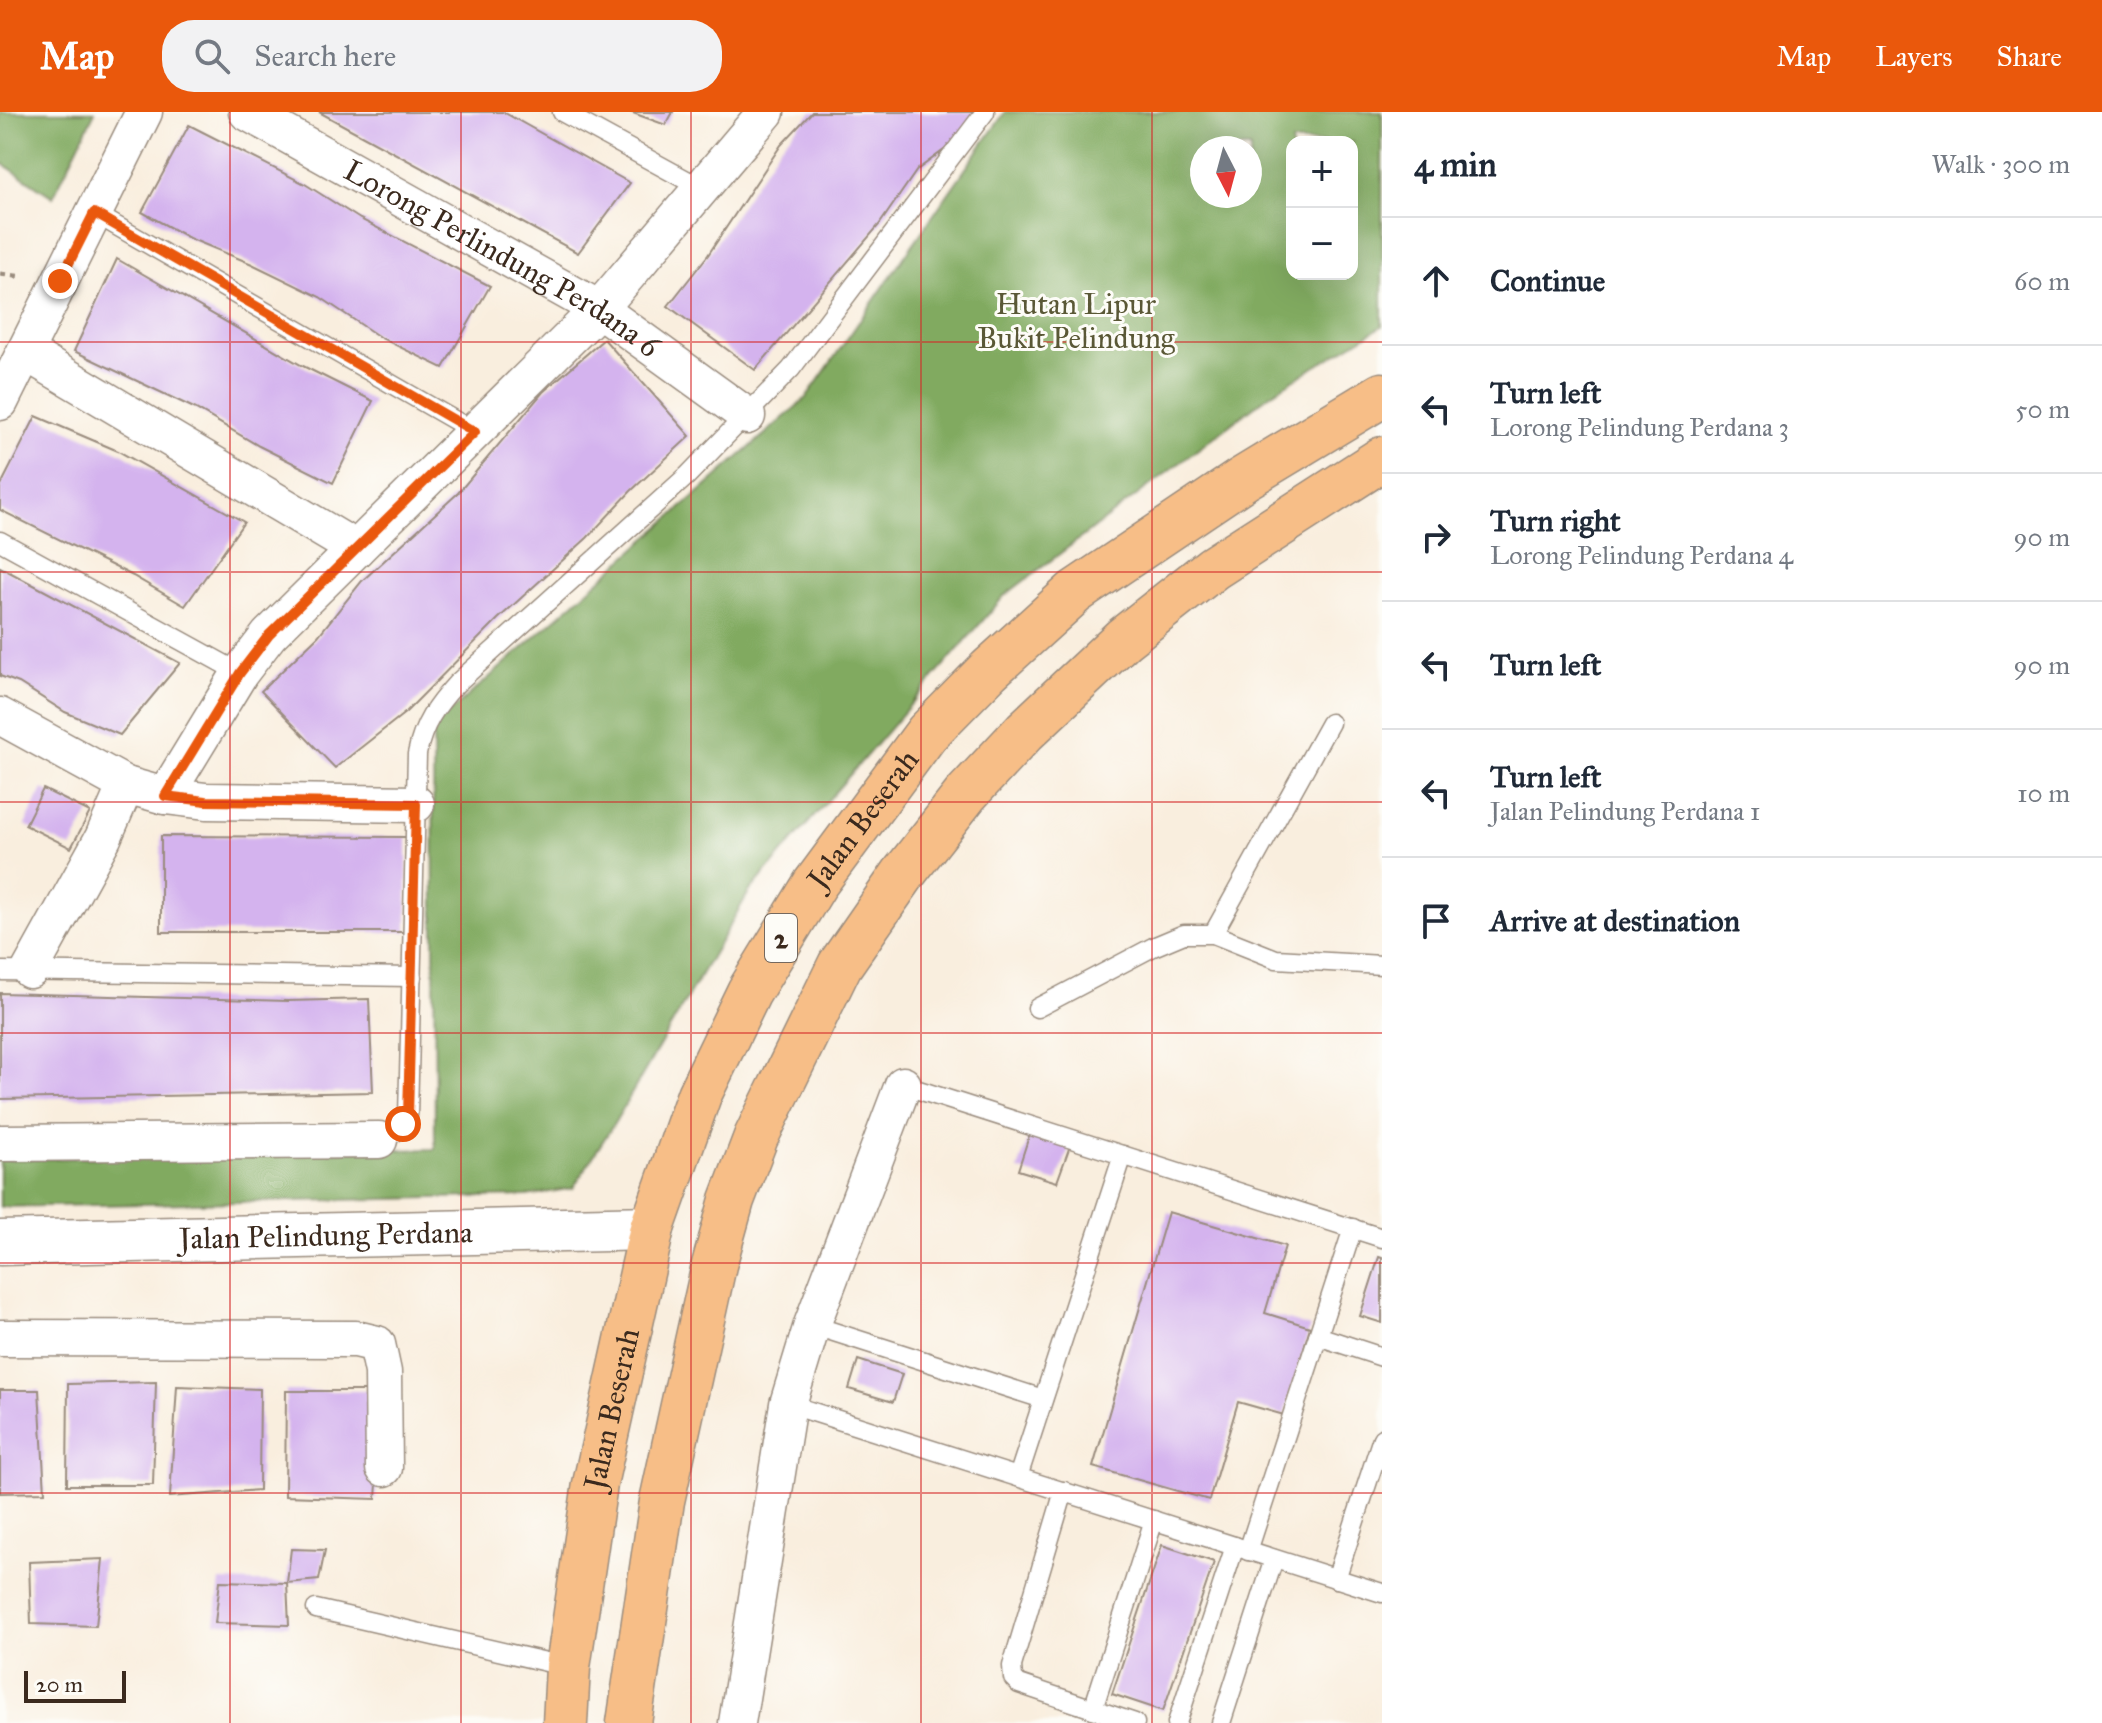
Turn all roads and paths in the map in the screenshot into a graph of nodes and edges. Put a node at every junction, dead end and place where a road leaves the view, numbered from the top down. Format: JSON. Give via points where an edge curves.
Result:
{"nodes":[{"id":1,"x":144,"y":112,"type":"edge"},
{"id":2,"x":247,"y":112,"type":"edge"},
{"id":3,"x":562,"y":112,"type":"edge"},
{"id":4,"x":766,"y":112,"type":"edge"},
{"id":5,"x":985,"y":112,"type":"edge"},
{"id":6,"x":701,"y":188,"type":"junction"},
{"id":7,"x":94,"y":213,"type":"junction"},
{"id":8,"x":599,"y":309,"type":"junction"},
{"id":9,"x":25,"y":352,"type":"junction"},
{"id":10,"x":1382,"y":395,"type":"edge"},
{"id":11,"x":0,"y":402,"type":"edge"},
{"id":12,"x":747,"y":416,"type":"junction"},
{"id":13,"x":475,"y":432,"type":"junction"},
{"id":14,"x":1382,"y":459,"type":"edge"},
{"id":15,"x":0,"y":541,"type":"edge"},
{"id":16,"x":356,"y":549,"type":"junction"},
{"id":17,"x":240,"y":673,"type":"junction"},
{"id":18,"x":0,"y":716,"type":"edge"},
{"id":19,"x":1330,"y":723,"type":"dead end"},
{"id":20,"x":126,"y":785,"type":"junction"},
{"id":21,"x":165,"y":796,"type":"junction"},
{"id":22,"x":416,"y":804,"type":"junction"},
{"id":23,"x":1213,"y":934,"type":"junction"},
{"id":24,"x":1382,"y":965,"type":"edge"},
{"id":25,"x":15,"y":970,"type":"edge"},
{"id":26,"x":412,"y":977,"type":"junction"},
{"id":27,"x":1037,"y":1008,"type":"dead end"},
{"id":28,"x":903,"y":1085,"type":"joint"},
{"id":29,"x":379,"y":1140,"type":"joint"},
{"id":30,"x":0,"y":1143,"type":"edge"},
{"id":31,"x":1123,"y":1155,"type":"junction"},
{"id":32,"x":652,"y":1228,"type":"junction"},
{"id":33,"x":1353,"y":1228,"type":"junction"},
{"id":34,"x":1382,"y":1238,"type":"edge"},
{"id":35,"x":0,"y":1243,"type":"edge"},
{"id":36,"x":812,"y":1325,"type":"junction"},
{"id":37,"x":1318,"y":1336,"type":"junction"},
{"id":38,"x":0,"y":1338,"type":"edge"},
{"id":39,"x":1382,"y":1357,"type":"edge"},
{"id":40,"x":1043,"y":1399,"type":"junction"},
{"id":41,"x":788,"y":1404,"type":"junction"},
{"id":42,"x":1382,"y":1438,"type":"edge"},
{"id":43,"x":384,"y":1468,"type":"dead end"},
{"id":44,"x":1018,"y":1477,"type":"junction"},
{"id":45,"x":1064,"y":1491,"type":"junction"},
{"id":46,"x":1154,"y":1520,"type":"junction"},
{"id":47,"x":1241,"y":1548,"type":"junction"},
{"id":48,"x":1274,"y":1559,"type":"junction"},
{"id":49,"x":1336,"y":1579,"type":"junction"},
{"id":50,"x":1382,"y":1593,"type":"edge"},
{"id":51,"x":316,"y":1609,"type":"dead end"},
{"id":52,"x":568,"y":1667,"type":"junction"},
{"id":53,"x":1093,"y":1709,"type":"junction"},
{"id":54,"x":565,"y":1723,"type":"edge"},
{"id":55,"x":629,"y":1723,"type":"edge"},
{"id":56,"x":737,"y":1723,"type":"edge"},
{"id":57,"x":1135,"y":1723,"type":"edge"},
{"id":58,"x":1177,"y":1723,"type":"edge"},
{"id":59,"x":1221,"y":1723,"type":"edge"}],
"edges":[{"from":1,"to":7,"type":"street"},
{"from":2,"to":8,"type":"street","name":"Lorong Perlindung Perdana 6"},
{"from":3,"to":6,"type":"lane"},
{"from":4,"to":6,"type":"street"},
{"from":5,"to":12,"type":"lane","via":[[791,369]]},
{"from":6,"to":8,"type":"street"},
{"from":7,"to":9,"type":"street"},
{"from":7,"to":13,"type":"lane"},
{"from":8,"to":12,"type":"street","name":"Lorong Perlindung Perdana 6"},
{"from":8,"to":13,"type":"street"},
{"from":9,"to":11,"type":"street"},
{"from":9,"to":16,"type":"street"},
{"from":10,"to":32,"type":"highway","name":"Jalan Beserah","number":"2","via":[[1243,479],[1075,592],[927,733],[815,884],[749,992],[699,1095]]},
{"from":12,"to":22,"type":"lane","via":[[432,710],[417,754]]},
{"from":13,"to":16,"type":"street"},
{"from":14,"to":55,"type":"highway","number":"2","via":[[1213,568],[1123,639],[1034,722],[966,794],[840,965],[756,1137],[732,1200],[662,1501]]},
{"from":15,"to":17,"type":"lane"},
{"from":16,"to":17,"type":"street","via":[[269,635]]},
{"from":17,"to":21,"type":"street"},
{"from":18,"to":20,"type":"street"},
{"from":19,"to":23,"type":"lane"},
{"from":20,"to":21,"type":"street"},
{"from":20,"to":25,"type":"street","via":[[103,838]]},
{"from":21,"to":22,"type":"street"},
{"from":22,"to":26,"type":"lane"},
{"from":23,"to":24,"type":"lane","via":[[1276,959]]},
{"from":23,"to":27,"type":"lane","via":[[1184,934],[1153,947]]},
{"from":25,"to":26,"type":"lane"},
{"from":26,"to":29,"type":"lane","via":[[408,1116],[394,1133]]},
{"from":28,"to":31,"type":"lane"},
{"from":28,"to":36,"type":"street"},
{"from":29,"to":30,"type":"street"},
{"from":31,"to":33,"type":"lane"},
{"from":31,"to":40,"type":"lane"},
{"from":32,"to":35,"type":"street","name":"Jalan Pelindung Perdana"},
{"from":32,"to":52,"type":"highway","name":"Jalan Beserah","number":"2","via":[[595,1484]]},
{"from":33,"to":34,"type":"lane"},
{"from":33,"to":37,"type":"lane"},
{"from":36,"to":40,"type":"lane"},
{"from":36,"to":41,"type":"street"},
{"from":37,"to":39,"type":"lane"},
{"from":37,"to":47,"type":"lane"},
{"from":38,"to":43,"type":"street","via":[[356,1339],[377,1344],[383,1372]]},
{"from":40,"to":44,"type":"lane"},
{"from":41,"to":44,"type":"lane"},
{"from":41,"to":56,"type":"street"},
{"from":42,"to":49,"type":"lane"},
{"from":44,"to":45,"type":"lane"},
{"from":45,"to":46,"type":"lane"},
{"from":45,"to":53,"type":"lane","via":[[1012,1666],[1013,1678]]},
{"from":46,"to":47,"type":"lane"},
{"from":46,"to":53,"type":"lane"},
{"from":47,"to":48,"type":"lane"},
{"from":47,"to":58,"type":"lane"},
{"from":48,"to":49,"type":"lane"},
{"from":48,"to":59,"type":"lane"},
{"from":49,"to":50,"type":"lane"},
{"from":51,"to":52,"type":"lane"},
{"from":52,"to":54,"type":"highway","name":"Jalan Beserah","number":"2"},
{"from":53,"to":57,"type":"lane"}]}
